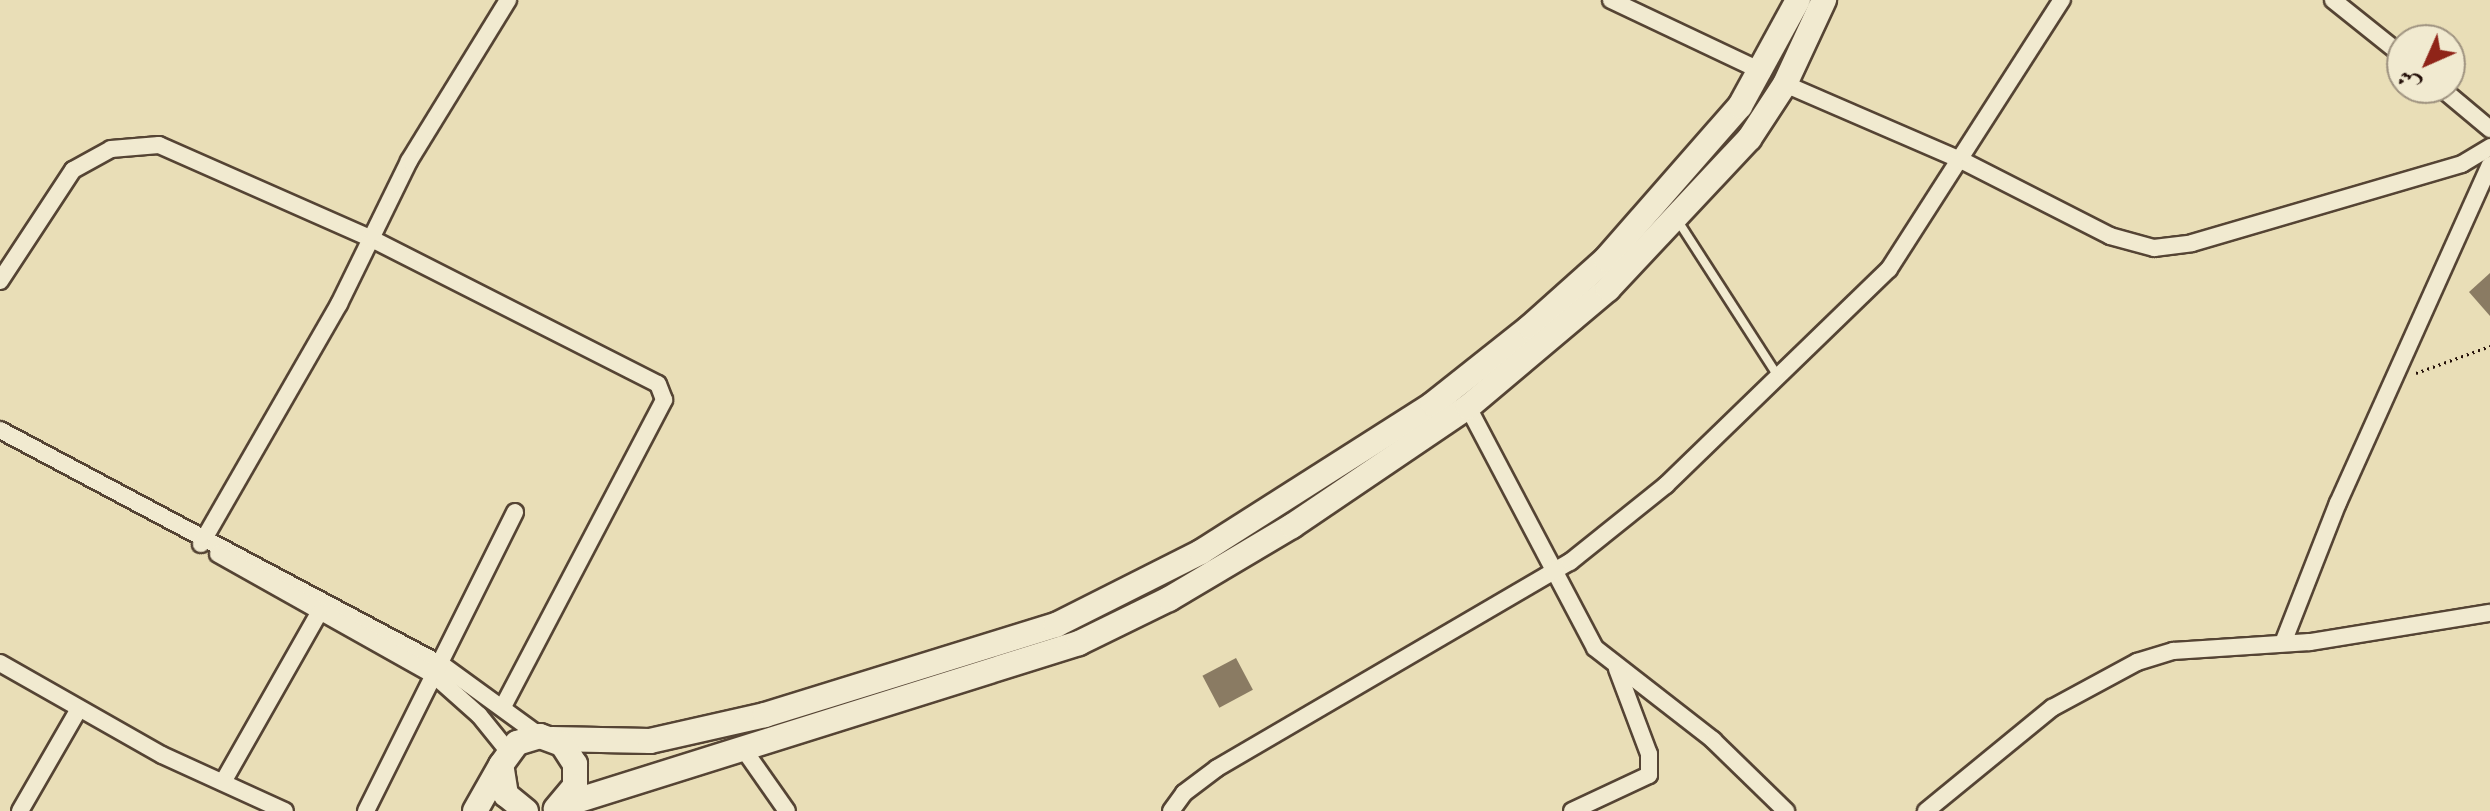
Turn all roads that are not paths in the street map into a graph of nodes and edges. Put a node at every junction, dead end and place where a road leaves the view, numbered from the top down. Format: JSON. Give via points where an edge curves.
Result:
{"nodes":[{"id":1,"x":508,"y":0,"type":"edge"},
{"id":2,"x":1611,"y":0,"type":"edge"},
{"id":3,"x":1798,"y":0,"type":"edge"},
{"id":4,"x":1824,"y":0,"type":"edge"},
{"id":5,"x":2062,"y":0,"type":"edge"},
{"id":6,"x":2333,"y":0,"type":"edge"},
{"id":7,"x":2386,"y":42,"type":"edge"},
{"id":8,"x":1763,"y":72,"type":"junction"},
{"id":9,"x":1785,"y":84,"type":"junction"},
{"id":10,"x":2460,"y":104,"type":"edge"},
{"id":11,"x":2490,"y":129,"type":"edge"},
{"id":12,"x":2490,"y":147,"type":"edge"},
{"id":13,"x":1963,"y":161,"type":"junction"},
{"id":14,"x":2490,"y":165,"type":"edge"},
{"id":15,"x":1678,"y":220,"type":"junction"},
{"id":16,"x":374,"y":240,"type":"junction"},
{"id":17,"x":0,"y":281,"type":"edge"},
{"id":18,"x":1779,"y":379,"type":"junction"},
{"id":19,"x":1468,"y":407,"type":"junction"},
{"id":20,"x":0,"y":430,"type":"edge"},
{"id":21,"x":515,"y":512,"type":"dead end"},
{"id":22,"x":200,"y":537,"type":"junction"},
{"id":23,"x":1552,"y":573,"type":"junction"},
{"id":24,"x":319,"y":613,"type":"junction"},
{"id":25,"x":2490,"y":613,"type":"edge"},
{"id":26,"x":2283,"y":643,"type":"junction"},
{"id":27,"x":0,"y":663,"type":"edge"},
{"id":28,"x":1617,"y":669,"type":"junction"},
{"id":29,"x":438,"y":670,"type":"junction"},
{"id":30,"x":503,"y":707,"type":"junction"},
{"id":31,"x":79,"y":709,"type":"junction"},
{"id":32,"x":546,"y":738,"type":"junction"},
{"id":33,"x":742,"y":747,"type":"junction"},
{"id":34,"x":504,"y":758,"type":"junction"},
{"id":35,"x":223,"y":782,"type":"junction"},
{"id":36,"x":558,"y":808,"type":"edge"},
{"id":37,"x":20,"y":811,"type":"edge"},
{"id":38,"x":285,"y":811,"type":"edge"},
{"id":39,"x":366,"y":811,"type":"edge"},
{"id":40,"x":475,"y":811,"type":"edge"},
{"id":41,"x":526,"y":811,"type":"edge"},
{"id":42,"x":787,"y":811,"type":"edge"},
{"id":43,"x":1171,"y":811,"type":"edge"},
{"id":44,"x":1572,"y":811,"type":"edge"},
{"id":45,"x":1786,"y":811,"type":"edge"},
{"id":46,"x":1926,"y":811,"type":"edge"}],
"edges":[{"from":1,"to":16,"type":"street","via":[[409,161]]},
{"from":2,"to":8,"type":"street"},
{"from":3,"to":8,"type":"main road"},
{"from":4,"to":9,"type":"main road"},
{"from":5,"to":13,"type":"street"},
{"from":6,"to":7,"type":"street"},
{"from":8,"to":32,"type":"main road","via":[[1705,150],[1606,259],[1520,335],[1433,404],[1156,579],[1085,613],[976,654],[765,715],[650,741]]},
{"from":9,"to":13,"type":"street"},
{"from":9,"to":15,"type":"main road","via":[[1749,139]]},
{"from":10,"to":11,"type":"street"},
{"from":12,"to":13,"type":"street","via":[[2462,164],[2166,249],[2110,236]]},
{"from":13,"to":18,"type":"street","via":[[1889,269]]},
{"from":14,"to":26,"type":"street","via":[[2338,503]]},
{"from":15,"to":18,"type":"lane"},
{"from":15,"to":19,"type":"main road","via":[[1608,289]]},
{"from":16,"to":17,"type":"street","via":[[174,151],[131,144],[89,157],[73,170]]},
{"from":16,"to":22,"type":"street"},
{"from":16,"to":30,"type":"street","via":[[653,380],[663,390],[664,400]]},
{"from":18,"to":23,"type":"street","via":[[1616,529]]},
{"from":19,"to":23,"type":"street"},
{"from":19,"to":33,"type":"main road","via":[[1243,557],[1109,630],[1049,654]]},
{"from":20,"to":22,"type":"street"},
{"from":21,"to":29,"type":"street"},
{"from":22,"to":24,"type":"street"},
{"from":22,"to":29,"type":"street"},
{"from":23,"to":28,"type":"street","via":[[1595,648]]},
{"from":23,"to":43,"type":"street","via":[[1217,768],[1184,793]]},
{"from":24,"to":29,"type":"street"},
{"from":24,"to":35,"type":"street"},
{"from":25,"to":26,"type":"street"},
{"from":26,"to":46,"type":"street","via":[[2173,651],[2114,671],[2052,708]]},
{"from":27,"to":31,"type":"street"},
{"from":28,"to":44,"type":"street","via":[[1649,754],[1649,775]]},
{"from":28,"to":45,"type":"street","via":[[1713,740]]},
{"from":29,"to":30,"type":"street"},
{"from":29,"to":34,"type":"street","via":[[479,715]]},
{"from":29,"to":39,"type":"street"},
{"from":30,"to":32,"type":"street"},
{"from":31,"to":35,"type":"street"},
{"from":31,"to":37,"type":"street"},
{"from":32,"to":34,"type":"main road"},
{"from":32,"to":36,"type":"main road","via":[[575,764],[575,786]]},
{"from":33,"to":36,"type":"main road"},
{"from":33,"to":42,"type":"street"},
{"from":34,"to":40,"type":"main road"},
{"from":34,"to":41,"type":"main road","via":[[506,795]]},
{"from":35,"to":38,"type":"street"}]}
